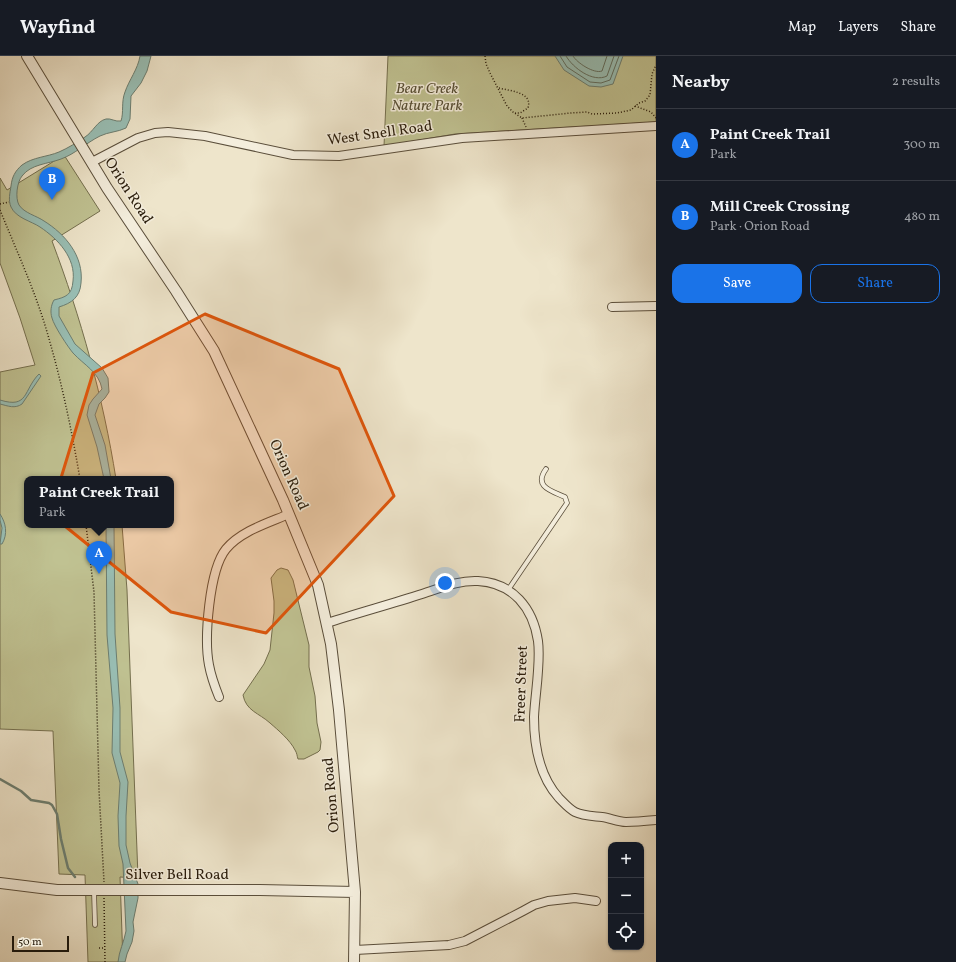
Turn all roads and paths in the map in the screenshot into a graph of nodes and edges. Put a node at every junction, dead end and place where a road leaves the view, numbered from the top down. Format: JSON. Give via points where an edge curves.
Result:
{"nodes":[{"id":1,"x":27,"y":56,"type":"edge"},
{"id":2,"x":485,"y":56,"type":"edge"},
{"id":3,"x":656,"y":65,"type":"edge"},
{"id":4,"x":499,"y":88,"type":"junction"},
{"id":5,"x":635,"y":106,"type":"junction"},
{"id":6,"x":513,"y":112,"type":"junction"},
{"id":7,"x":522,"y":118,"type":"junction"},
{"id":8,"x":656,"y":118,"type":"edge"},
{"id":9,"x":656,"y":126,"type":"edge"},
{"id":10,"x":527,"y":134,"type":"junction"},
{"id":11,"x":92,"y":162,"type":"junction"},
{"id":12,"x":9,"y":202,"type":"dead end"},
{"id":13,"x":0,"y":204,"type":"edge"},
{"id":14,"x":0,"y":210,"type":"edge"},
{"id":15,"x":656,"y":306,"type":"edge"},
{"id":16,"x":612,"y":307,"type":"dead end"},
{"id":17,"x":546,"y":469,"type":"dead end"},
{"id":18,"x":79,"y":476,"type":"edge"},
{"id":19,"x":289,"y":514,"type":"junction"},
{"id":20,"x":86,"y":528,"type":"edge"},
{"id":21,"x":508,"y":590,"type":"junction"},
{"id":22,"x":327,"y":623,"type":"junction"},
{"id":23,"x":219,"y":697,"type":"dead end"},
{"id":24,"x":656,"y":820,"type":"edge"},
{"id":25,"x":0,"y":883,"type":"edge"},
{"id":26,"x":99,"y":891,"type":"junction"},
{"id":27,"x":355,"y":892,"type":"junction"},
{"id":28,"x":596,"y":901,"type":"dead end"},
{"id":29,"x":95,"y":925,"type":"dead end"},
{"id":30,"x":99,"y":948,"type":"dead end"},
{"id":31,"x":104,"y":948,"type":"junction"},
{"id":32,"x":355,"y":950,"type":"junction"},
{"id":33,"x":105,"y":962,"type":"edge"},
{"id":34,"x":354,"y":962,"type":"edge"}],
"edges":[{"from":1,"to":11,"type":"street","name":"Orion Road"},
{"from":2,"to":4,"type":"path","via":[[486,64]]},
{"from":3,"to":5,"type":"path","via":[[652,74],[650,95]]},
{"from":4,"to":6,"type":"path","via":[[507,106]]},
{"from":4,"to":6,"type":"path","via":[[521,93],[529,100],[528,108],[524,112]]},
{"from":5,"to":7,"type":"path","via":[[631,110],[617,113],[571,112]]},
{"from":5,"to":8,"type":"path","via":[[650,112]]},
{"from":6,"to":7,"type":"path"},
{"from":7,"to":10,"type":"path"},
{"from":9,"to":10,"type":"street","name":"West Snell Road"},
{"from":10,"to":11,"type":"street","name":"West Snell Road","via":[[462,138],[339,156],[313,156],[293,155],[205,136],[168,132],[138,138]]},
{"from":11,"to":19,"type":"street","name":"Orion Road","via":[[214,351]]},
{"from":12,"to":13,"type":"path"},
{"from":14,"to":18,"type":"path","via":[[44,322],[60,379]]},
{"from":15,"to":16,"type":"street"},
{"from":17,"to":21,"type":"lane","via":[[541,479],[543,484],[565,497],[567,503]]},
{"from":19,"to":22,"type":"street","name":"Orion Road","via":[[318,585]]},
{"from":19,"to":23,"type":"street","via":[[237,539],[226,549],[219,561],[210,593],[208,637],[208,664]]},
{"from":20,"to":26,"type":"path","via":[[94,592]]},
{"from":21,"to":22,"type":"street","name":"Freer Street","via":[[477,581],[449,584]]},
{"from":21,"to":24,"type":"street","name":"Freer Street","via":[[526,606],[538,642],[535,740],[546,780],[565,804],[576,812],[625,822]]},
{"from":22,"to":27,"type":"street","name":"Orion Road","via":[[339,710]]},
{"from":25,"to":26,"type":"street","name":"Silver Bell Road","via":[[57,890]]},
{"from":26,"to":27,"type":"street","name":"Silver Bell Road"},
{"from":26,"to":29,"type":"lane"},
{"from":26,"to":31,"type":"path"},
{"from":27,"to":32,"type":"street","name":"Orion Road"},
{"from":28,"to":32,"type":"street","via":[[575,898],[548,901],[528,908],[465,941],[449,945]]},
{"from":30,"to":31,"type":"path"},
{"from":31,"to":33,"type":"path"},
{"from":32,"to":34,"type":"street","name":"Orion Road"}]}
